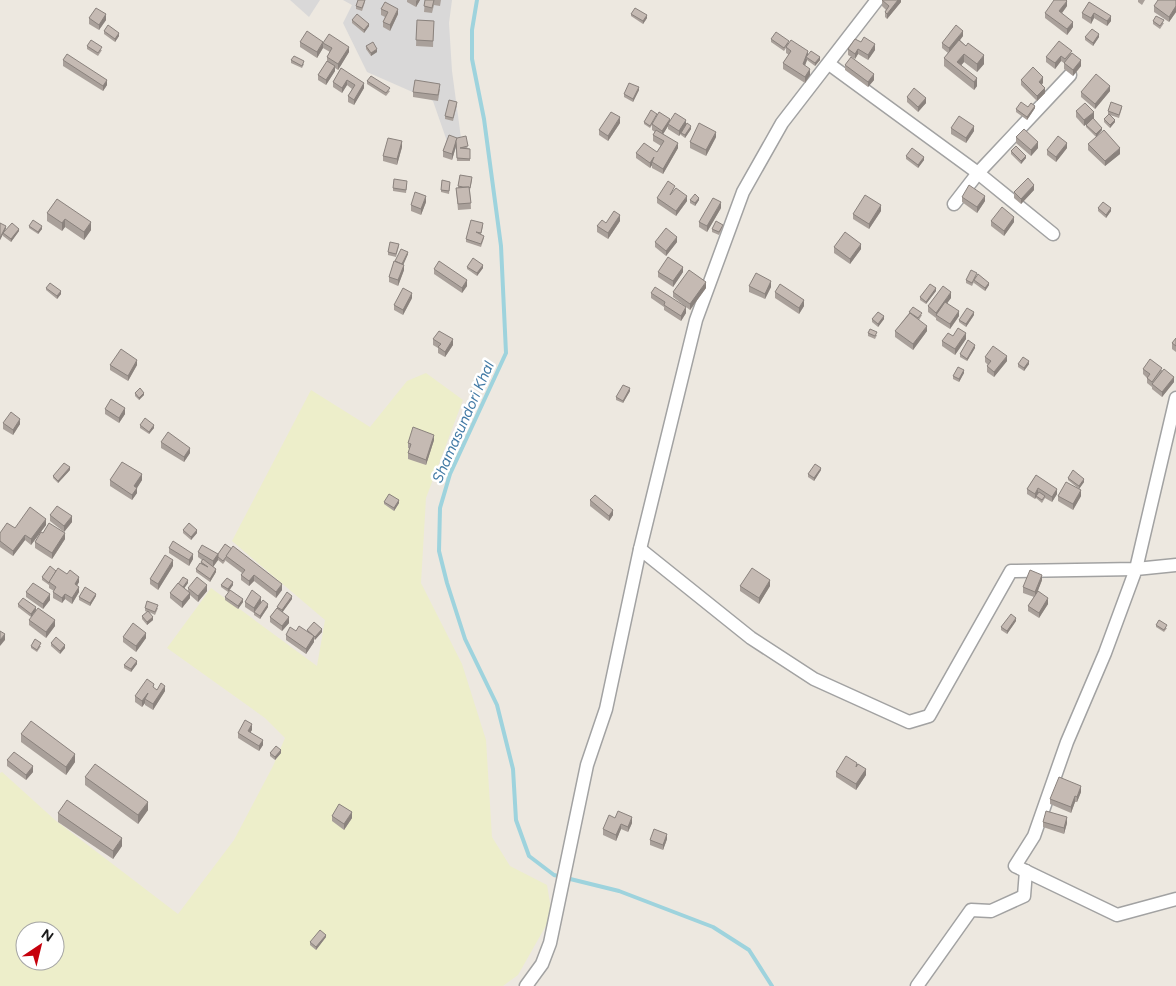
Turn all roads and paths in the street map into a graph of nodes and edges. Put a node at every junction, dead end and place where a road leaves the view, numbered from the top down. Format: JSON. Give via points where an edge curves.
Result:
{"nodes":[{"id":1,"x":877,"y":0,"type":"edge"},
{"id":2,"x":829,"y":64,"type":"junction"},
{"id":3,"x":1070,"y":75,"type":"edge"},
{"id":4,"x":978,"y":173,"type":"junction"},
{"id":5,"x":954,"y":204,"type":"dead end"},
{"id":6,"x":1052,"y":234,"type":"dead end"},
{"id":7,"x":1176,"y":398,"type":"edge"},
{"id":8,"x":640,"y":549,"type":"junction"},
{"id":9,"x":1176,"y":565,"type":"edge"},
{"id":10,"x":1136,"y":569,"type":"junction"},
{"id":11,"x":1026,"y":871,"type":"junction"},
{"id":12,"x":1176,"y":899,"type":"edge"},
{"id":13,"x":526,"y":986,"type":"edge"},
{"id":14,"x":917,"y":986,"type":"edge"}],
"edges":[{"from":1,"to":2,"type":"street"},
{"from":2,"to":4,"type":"street"},
{"from":2,"to":8,"type":"street","via":[[782,124],[743,192],[696,320]]},
{"from":3,"to":4,"type":"street"},
{"from":4,"to":5,"type":"street"},
{"from":4,"to":6,"type":"street"},
{"from":7,"to":10,"type":"street"},
{"from":8,"to":10,"type":"street","via":[[751,638],[814,679],[908,722],[929,716],[1011,571]]},
{"from":8,"to":13,"type":"street","via":[[606,709],[587,765],[550,943],[542,964]]},
{"from":9,"to":10,"type":"street"},
{"from":10,"to":11,"type":"street","via":[[1034,836],[1015,866]]},
{"from":11,"to":12,"type":"street","via":[[1117,915]]},
{"from":11,"to":14,"type":"street","via":[[1024,896],[991,911],[972,910]]}]}
